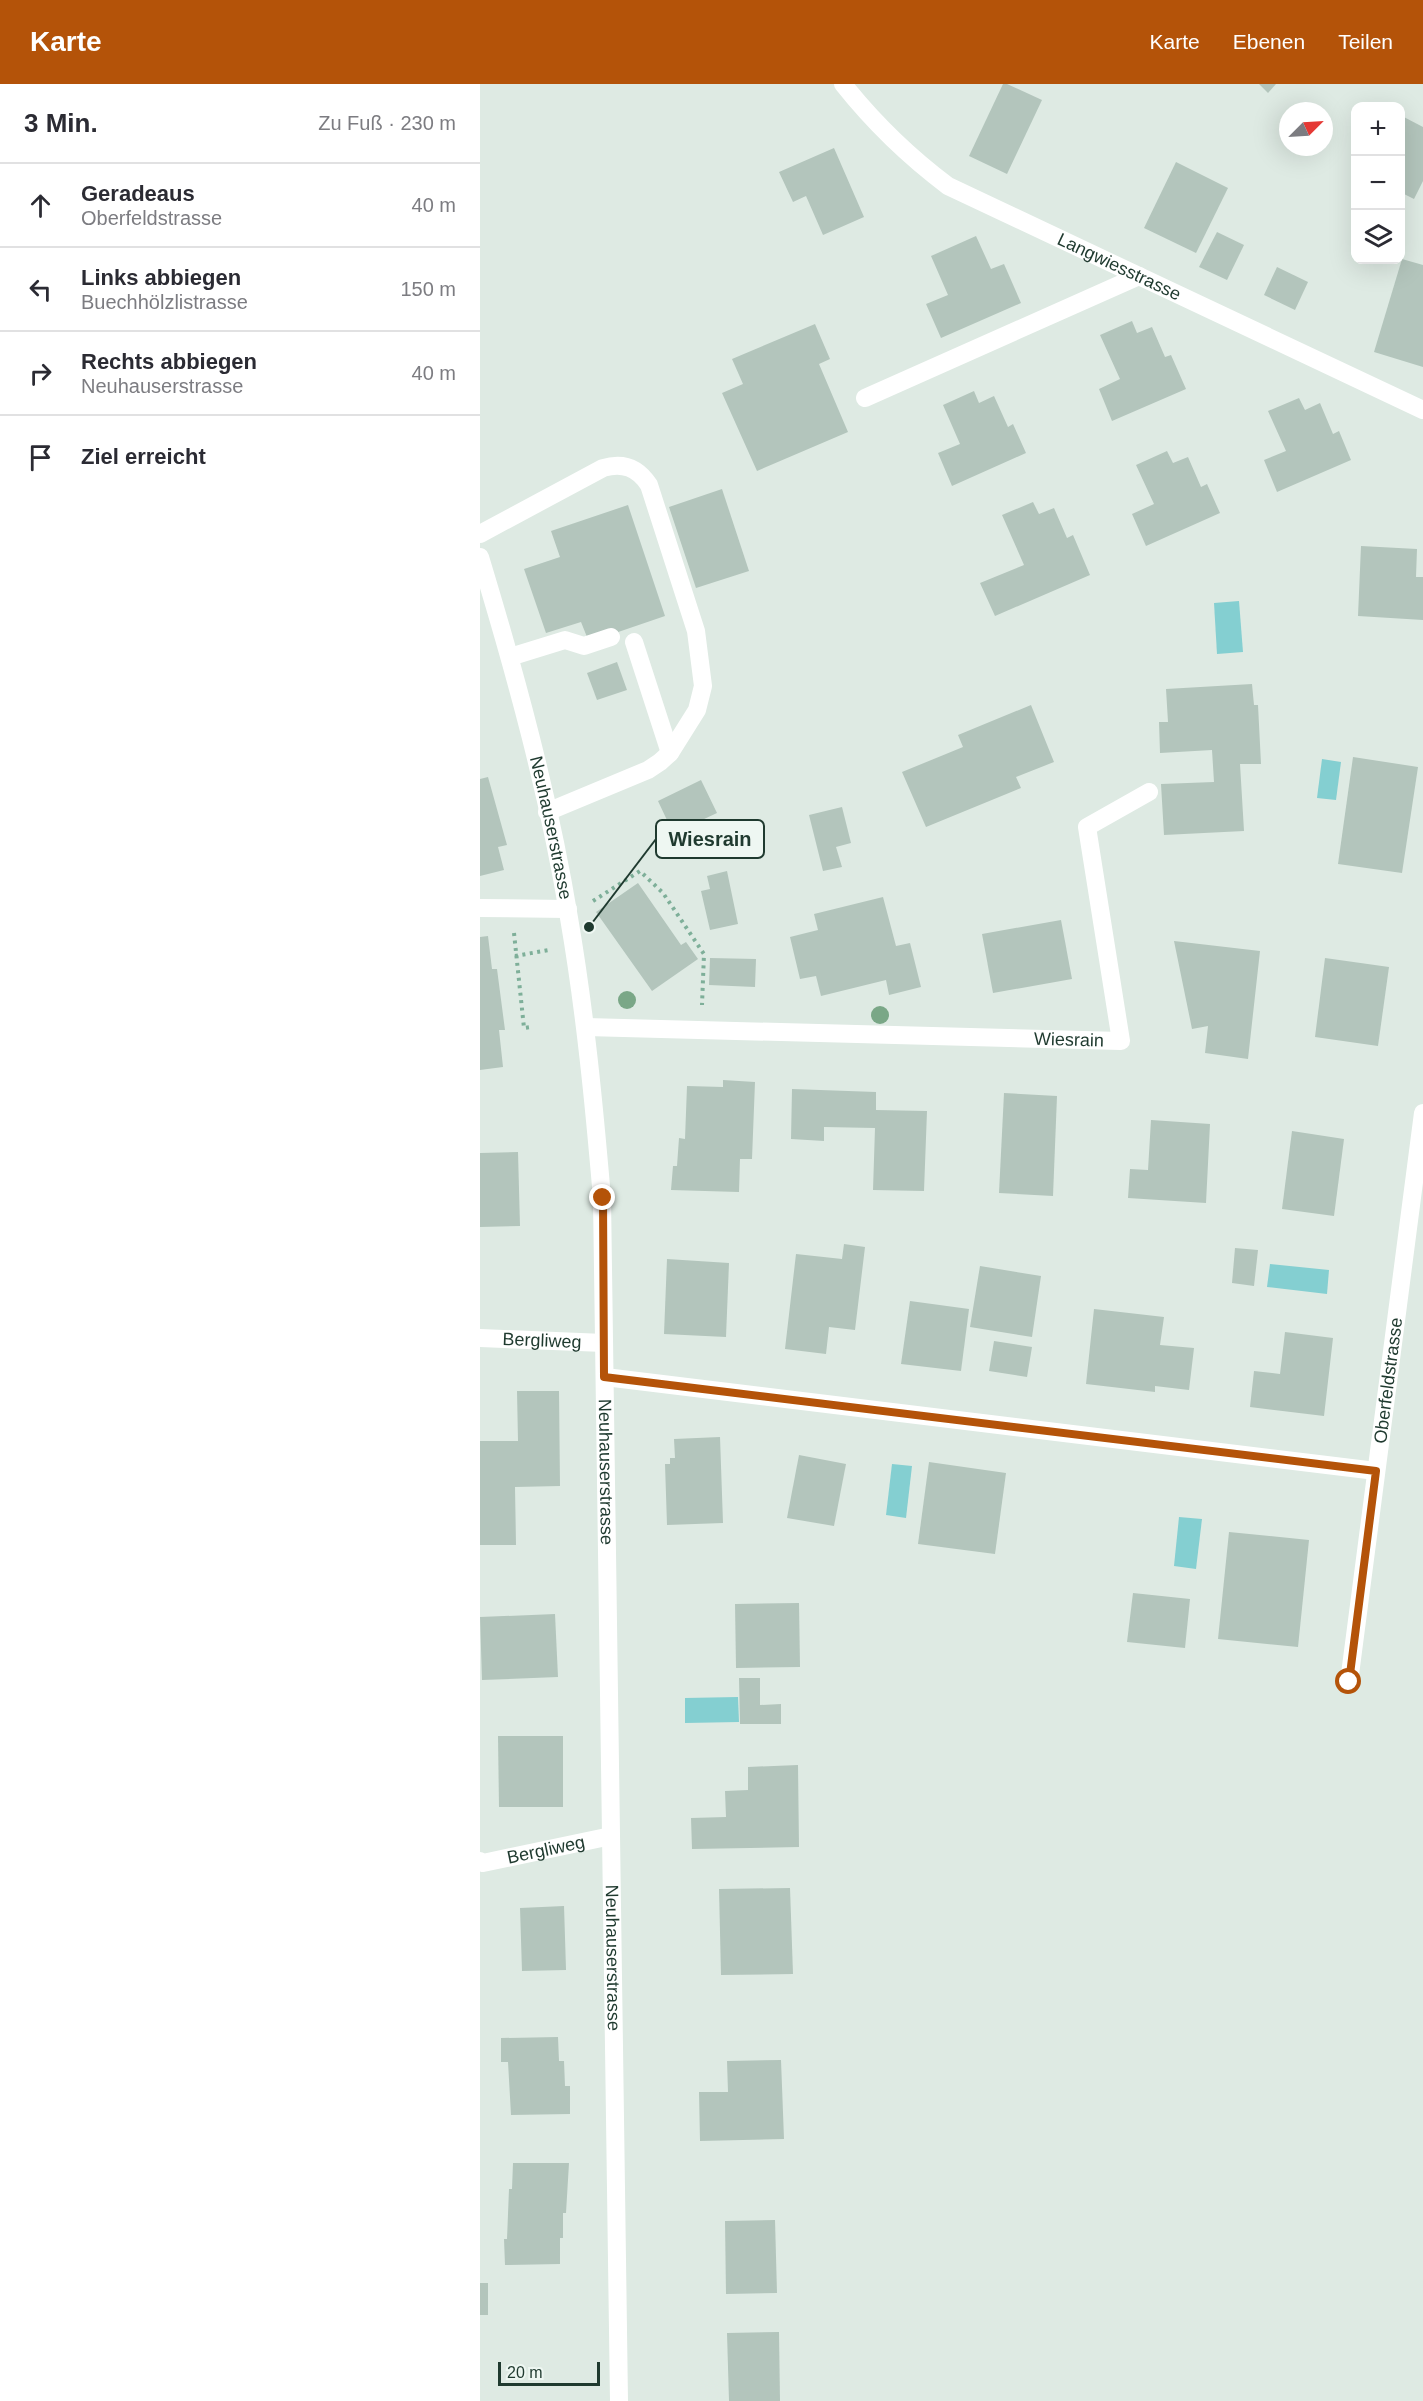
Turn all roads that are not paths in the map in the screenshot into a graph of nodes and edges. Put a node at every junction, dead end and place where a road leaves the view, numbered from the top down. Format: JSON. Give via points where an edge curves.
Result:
{"nodes":[{"id":1,"x":843,"y":84,"type":"edge"},
{"id":2,"x":1139,"y":276,"type":"junction"},
{"id":3,"x":865,"y":398,"type":"dead end"},
{"id":4,"x":1423,"y":410,"type":"edge"},
{"id":5,"x":480,"y":534,"type":"edge"},
{"id":6,"x":480,"y":557,"type":"edge"},
{"id":7,"x":611,"y":638,"type":"dead end"},
{"id":8,"x":633,"y":642,"type":"dead end"},
{"id":9,"x":510,"y":657,"type":"junction"},
{"id":10,"x":670,"y":753,"type":"junction"},
{"id":11,"x":1149,"y":792,"type":"dead end"},
{"id":12,"x":548,"y":812,"type":"junction"},
{"id":13,"x":480,"y":908,"type":"edge"},
{"id":14,"x":568,"y":909,"type":"junction"},
{"id":15,"x":586,"y":1027,"type":"junction"},
{"id":16,"x":1423,"y":1113,"type":"edge"},
{"id":17,"x":480,"y":1338,"type":"edge"},
{"id":18,"x":604,"y":1343,"type":"junction"},
{"id":19,"x":604,"y":1377,"type":"junction"},
{"id":20,"x":1376,"y":1471,"type":"junction"},
{"id":21,"x":1349,"y":1682,"type":"dead end"},
{"id":22,"x":611,"y":1836,"type":"junction"},
{"id":23,"x":480,"y":1861,"type":"edge"},
{"id":24,"x":619,"y":2401,"type":"edge"}],
"edges":[{"from":1,"to":2,"type":"street","name":"Langwiesstrasse","via":[[912,159],[948,186]]},
{"from":2,"to":3,"type":"street"},
{"from":2,"to":4,"type":"street","name":"Langwiesstrasse"},
{"from":5,"to":10,"type":"street","via":[[603,468],[624,465],[643,476],[696,631],[703,686],[697,710]]},
{"from":6,"to":9,"type":"street","name":"Neuhauserstrasse"},
{"from":7,"to":9,"type":"street","via":[[584,646],[565,640]]},
{"from":8,"to":10,"type":"street"},
{"from":9,"to":12,"type":"street","name":"Neuhauserstrasse"},
{"from":10,"to":12,"type":"street","via":[[648,770]]},
{"from":11,"to":15,"type":"street","name":"Wiesrain","via":[[1087,827],[1120,1041]]},
{"from":12,"to":14,"type":"street","name":"Neuhauserstrasse"},
{"from":13,"to":14,"type":"street"},
{"from":14,"to":15,"type":"street","name":"Neuhauserstrasse"},
{"from":15,"to":18,"type":"street","name":"Neuhauserstrasse","via":[[603,1198]]},
{"from":16,"to":20,"type":"street","name":"Oberfeldstrasse"},
{"from":17,"to":18,"type":"street","name":"Bergliweg"},
{"from":18,"to":19,"type":"street","name":"Neuhauserstrasse"},
{"from":19,"to":20,"type":"street"},
{"from":19,"to":22,"type":"street","name":"Neuhauserstrasse"},
{"from":20,"to":21,"type":"street","name":"Oberfeldstrasse"},
{"from":22,"to":23,"type":"street","name":"Bergliweg"},
{"from":22,"to":24,"type":"street","name":"Neuhauserstrasse"}]}
